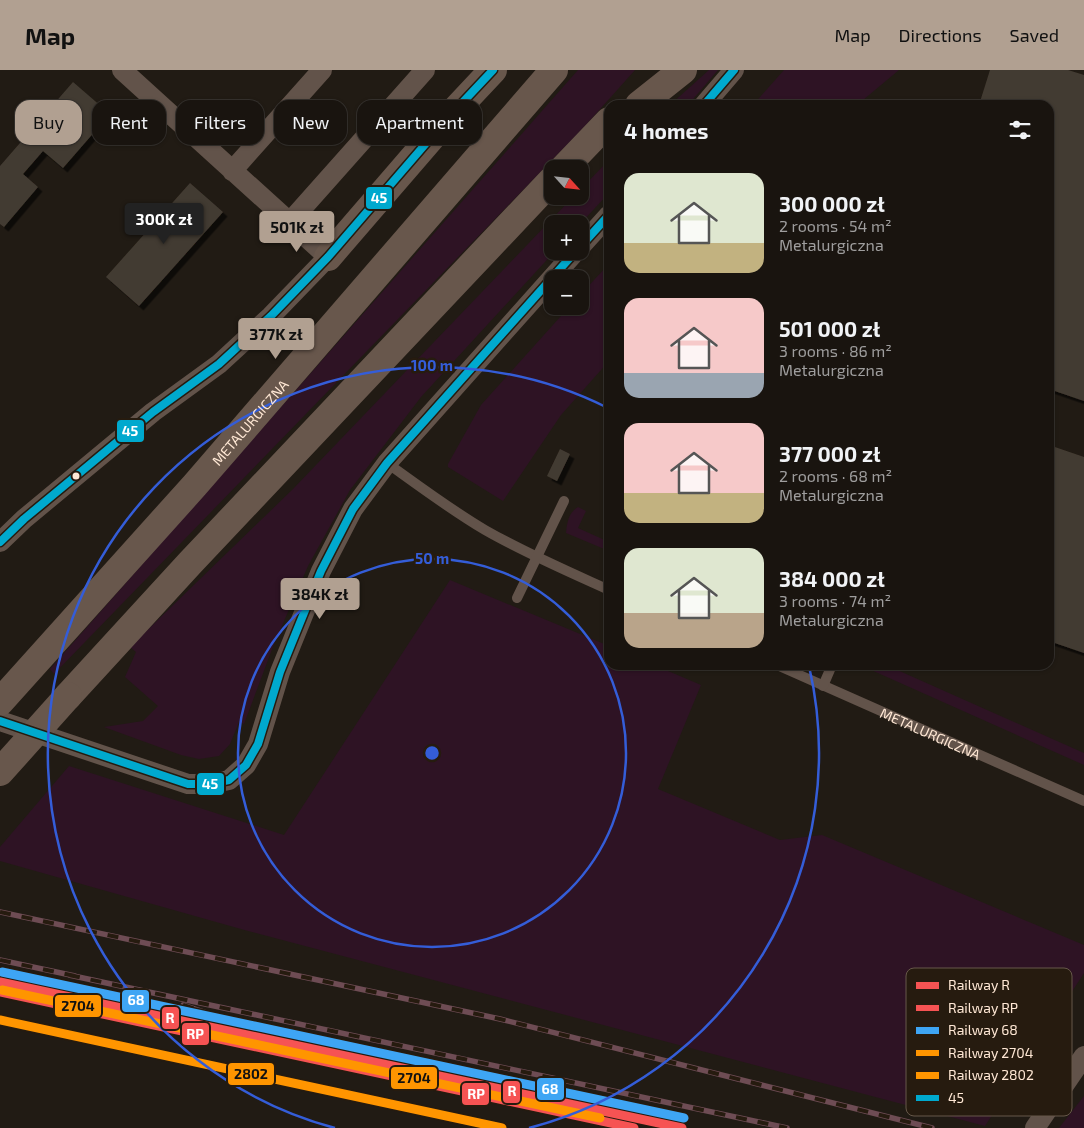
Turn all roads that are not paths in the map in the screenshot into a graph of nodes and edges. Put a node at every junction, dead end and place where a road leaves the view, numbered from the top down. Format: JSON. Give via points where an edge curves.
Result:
{"nodes":[{"id":1,"x":122,"y":70,"type":"edge"},
{"id":2,"x":322,"y":70,"type":"edge"},
{"id":3,"x":425,"y":70,"type":"edge"},
{"id":4,"x":493,"y":70,"type":"edge"},
{"id":5,"x":554,"y":70,"type":"edge"},
{"id":6,"x":657,"y":70,"type":"edge"},
{"id":7,"x":683,"y":70,"type":"edge"},
{"id":8,"x":734,"y":70,"type":"edge"},
{"id":9,"x":629,"y":100,"type":"edge"},
{"id":10,"x":645,"y":100,"type":"edge"},
{"id":11,"x":708,"y":100,"type":"edge"},
{"id":12,"x":604,"y":126,"type":"edge"},
{"id":13,"x":604,"y":132,"type":"edge"},
{"id":14,"x":572,"y":160,"type":"edge"},
{"id":15,"x":232,"y":170,"type":"junction"},
{"id":16,"x":544,"y":188,"type":"edge"},
{"id":17,"x":604,"y":220,"type":"edge"},
{"id":18,"x":290,"y":223,"type":"junction"},
{"id":19,"x":589,"y":237,"type":"edge"},
{"id":20,"x":328,"y":256,"type":"junction"},
{"id":21,"x":568,"y":260,"type":"edge"},
{"id":22,"x":388,"y":463,"type":"junction"},
{"id":23,"x":564,"y":500,"type":"dead end"},
{"id":24,"x":0,"y":542,"type":"edge"},
{"id":25,"x":537,"y":556,"type":"junction"},
{"id":26,"x":604,"y":588,"type":"edge"},
{"id":27,"x":517,"y":598,"type":"dead end"},
{"id":28,"x":788,"y":670,"type":"edge"},
{"id":29,"x":830,"y":670,"type":"edge"},
{"id":30,"x":823,"y":686,"type":"junction"},
{"id":31,"x":0,"y":702,"type":"edge"},
{"id":32,"x":0,"y":720,"type":"edge"},
{"id":33,"x":0,"y":772,"type":"edge"},
{"id":34,"x":1084,"y":801,"type":"edge"},
{"id":35,"x":1084,"y":1056,"type":"edge"},
{"id":36,"x":1072,"y":1074,"type":"edge"},
{"id":37,"x":1043,"y":1116,"type":"edge"},
{"id":38,"x":1035,"y":1128,"type":"edge"}],
"edges":[{"from":1,"to":15,"type":"street"},
{"from":2,"to":15,"type":"street"},
{"from":3,"to":18,"type":"street"},
{"from":4,"to":20,"type":"main road","via":[[446,119]]},
{"from":5,"to":31,"type":"main road","name":"METALURGICZNA","via":[[202,477]]},
{"from":6,"to":9,"type":"main road"},
{"from":7,"to":10,"type":"main road"},
{"from":8,"to":11,"type":"street"},
{"from":12,"to":14,"type":"main road"},
{"from":13,"to":14,"type":"main road"},
{"from":15,"to":18,"type":"street"},
{"from":16,"to":33,"type":"main road","bridge":true,"via":[[190,563]]},
{"from":17,"to":19,"type":"street"},
{"from":18,"to":20,"type":"street"},
{"from":20,"to":24,"type":"street","via":[[271,316],[219,364],[153,412]]},
{"from":21,"to":22,"type":"street"},
{"from":22,"to":25,"type":"lane","via":[[485,530]]},
{"from":22,"to":32,"type":"street","via":[[354,509],[320,571],[280,672],[258,744],[246,765],[229,780],[188,784]]},
{"from":23,"to":25,"type":"lane"},
{"from":25,"to":26,"type":"lane"},
{"from":25,"to":27,"type":"lane"},
{"from":28,"to":30,"type":"lane","name":"METALURGICZNA"},
{"from":29,"to":30,"type":"lane"},
{"from":30,"to":34,"type":"lane","name":"METALURGICZNA"},
{"from":35,"to":36,"type":"street"},
{"from":37,"to":38,"type":"street"}]}
